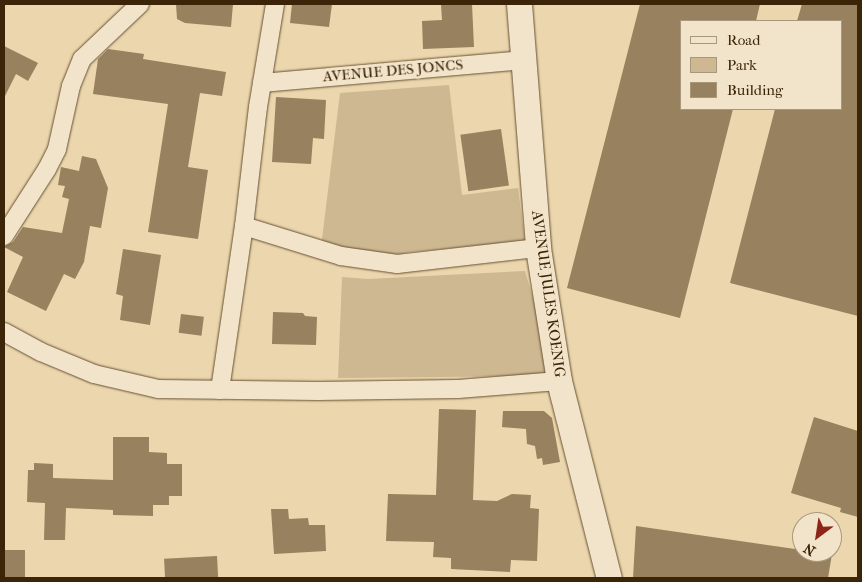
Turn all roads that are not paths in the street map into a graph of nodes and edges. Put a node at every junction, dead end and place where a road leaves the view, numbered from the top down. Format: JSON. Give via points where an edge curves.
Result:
{"nodes":[{"id":1,"x":140,"y":4,"type":"edge"},
{"id":2,"x":275,"y":4,"type":"edge"},
{"id":3,"x":520,"y":4,"type":"edge"},
{"id":4,"x":524,"y":60,"type":"junction"},
{"id":5,"x":262,"y":83,"type":"junction"},
{"id":6,"x":244,"y":226,"type":"junction"},
{"id":7,"x":4,"y":236,"type":"edge"},
{"id":8,"x":538,"y":248,"type":"junction"},
{"id":9,"x":4,"y":332,"type":"edge"},
{"id":10,"x":560,"y":381,"type":"junction"},
{"id":11,"x":220,"y":390,"type":"junction"},
{"id":12,"x":609,"y":578,"type":"edge"}],
"edges":[{"from":1,"to":7,"type":"street","via":[[82,58],[71,86],[57,149],[48,169]]},
{"from":2,"to":5,"type":"street"},
{"from":3,"to":4,"type":"street","name":"AVENUE JULES KOENIG"},
{"from":4,"to":5,"type":"street","name":"AVENUE DES JONCS"},
{"from":4,"to":8,"type":"street","name":"AVENUE JULES KOENIG"},
{"from":5,"to":6,"type":"street"},
{"from":6,"to":8,"type":"street","via":[[341,256],[397,264]]},
{"from":6,"to":11,"type":"street"},
{"from":8,"to":10,"type":"street","name":"AVENUE JULES KOENIG"},
{"from":9,"to":11,"type":"street","via":[[94,374],[158,389]]},
{"from":10,"to":11,"type":"street","via":[[458,389]]},
{"from":10,"to":12,"type":"street","name":"AVENUE JULES KOENIG"}]}
